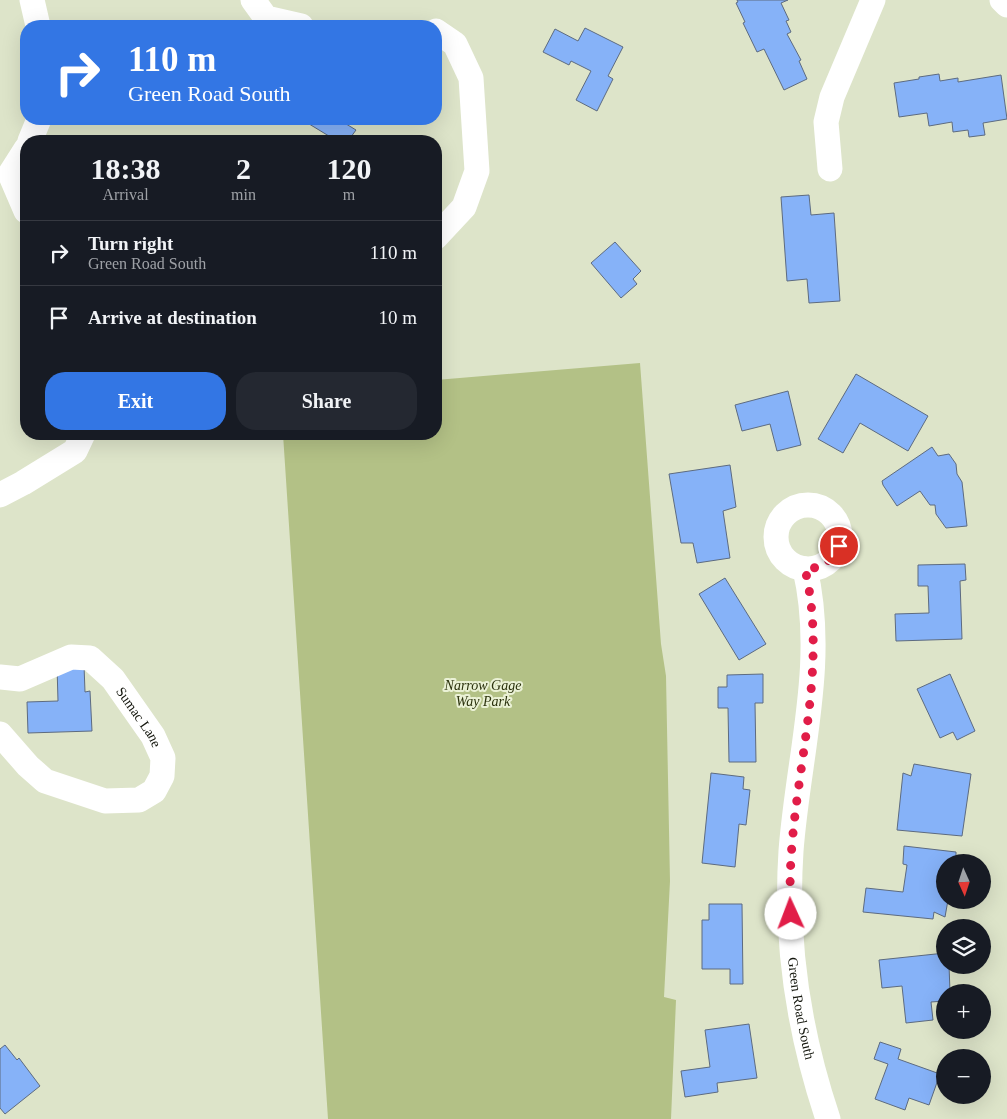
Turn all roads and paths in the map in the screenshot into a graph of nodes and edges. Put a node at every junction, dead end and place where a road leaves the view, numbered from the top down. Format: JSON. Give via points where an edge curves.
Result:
{"nodes":[{"id":1,"x":32,"y":0,"type":"edge"},
{"id":2,"x":254,"y":0,"type":"edge"},
{"id":3,"x":872,"y":0,"type":"edge"},
{"id":4,"x":1002,"y":0,"type":"edge"},
{"id":5,"x":1007,"y":6,"type":"edge"},
{"id":6,"x":37,"y":20,"type":"edge"},
{"id":7,"x":275,"y":20,"type":"edge"},
{"id":8,"x":442,"y":35,"type":"edge"},
{"id":9,"x":20,"y":157,"type":"edge"},
{"id":10,"x":830,"y":169,"type":"dead end"},
{"id":11,"x":5,"y":176,"type":"edge"},
{"id":12,"x":20,"y":201,"type":"edge"},
{"id":13,"x":442,"y":230,"type":"edge"},
{"id":14,"x":81,"y":440,"type":"edge"},
{"id":15,"x":0,"y":494,"type":"edge"},
{"id":16,"x":805,"y":569,"type":"dead end"},
{"id":17,"x":0,"y":677,"type":"edge"},
{"id":18,"x":0,"y":734,"type":"edge"},
{"id":19,"x":826,"y":1119,"type":"edge"}],
"edges":[{"from":1,"to":6,"type":"street"},
{"from":2,"to":7,"type":"street","via":[[266,18]]},
{"from":3,"to":10,"type":"street","via":[[832,97],[826,122]]},
{"from":4,"to":5,"type":"street"},
{"from":8,"to":13,"type":"street","via":[[455,44],[471,78],[477,171],[464,207]]},
{"from":9,"to":11,"type":"street"},
{"from":11,"to":12,"type":"street"},
{"from":14,"to":15,"type":"street","via":[[76,451],[23,484]]},
{"from":16,"to":19,"type":"street","name":"Green Road South","via":[[811,595],[814,662],[791,850],[790,897],[796,987],[804,1035]]},
{"from":17,"to":18,"type":"street","name":"Sumac Lane","via":[[20,679],[71,657],[90,658],[113,679],[153,736],[163,758],[162,776],[154,791],[139,800],[106,801],[45,781]]}]}
